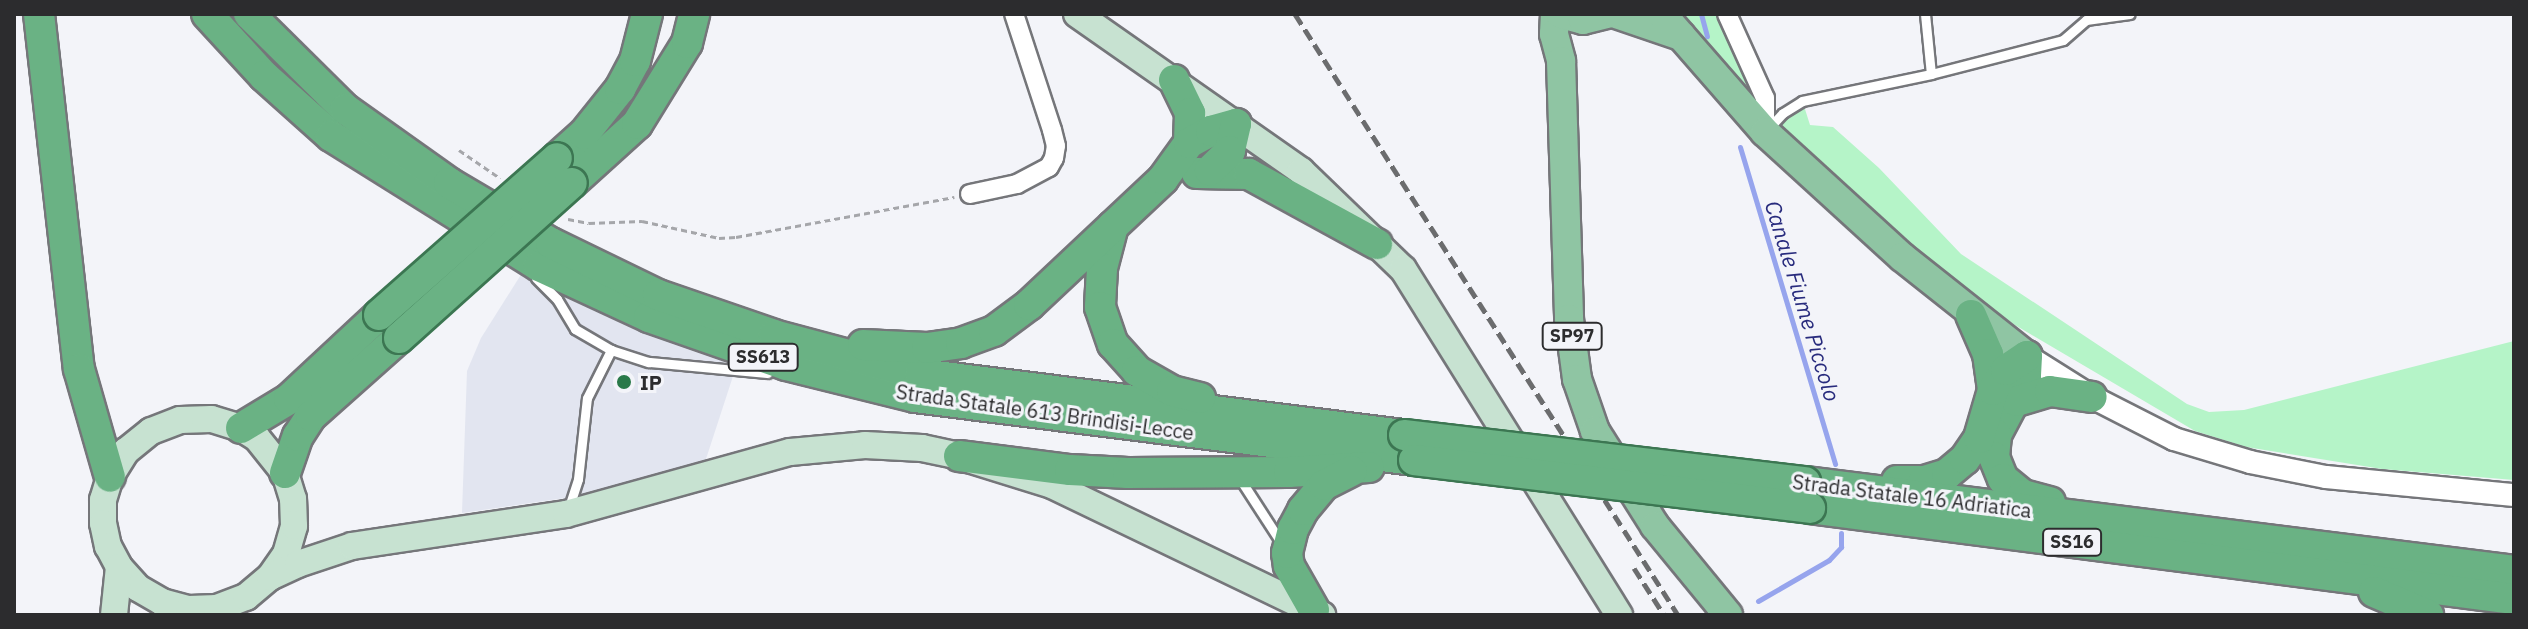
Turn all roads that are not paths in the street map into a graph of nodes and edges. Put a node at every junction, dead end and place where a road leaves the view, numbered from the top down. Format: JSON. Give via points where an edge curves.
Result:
{"nodes":[{"id":1,"x":39,"y":14,"type":"edge"},
{"id":2,"x":207,"y":14,"type":"edge"},
{"id":3,"x":249,"y":14,"type":"edge"},
{"id":4,"x":647,"y":14,"type":"edge"},
{"id":5,"x":694,"y":14,"type":"edge"},
{"id":6,"x":1014,"y":14,"type":"edge"},
{"id":7,"x":1077,"y":14,"type":"edge"},
{"id":8,"x":1555,"y":14,"type":"edge"},
{"id":9,"x":1561,"y":14,"type":"edge"},
{"id":10,"x":1607,"y":14,"type":"edge"},
{"id":11,"x":1616,"y":14,"type":"edge"},
{"id":12,"x":1662,"y":14,"type":"edge"},
{"id":13,"x":1727,"y":14,"type":"edge"},
{"id":14,"x":1925,"y":14,"type":"edge"},
{"id":15,"x":2130,"y":14,"type":"edge"},
{"id":16,"x":264,"y":25,"type":"edge"},
{"id":17,"x":1682,"y":37,"type":"junction"},
{"id":18,"x":1931,"y":74,"type":"junction"},
{"id":19,"x":1174,"y":80,"type":"junction"},
{"id":20,"x":1236,"y":124,"type":"junction"},
{"id":21,"x":1765,"y":132,"type":"junction"},
{"id":22,"x":1189,"y":143,"type":"junction"},
{"id":23,"x":376,"y":164,"type":"junction"},
{"id":24,"x":564,"y":170,"type":"junction"},
{"id":25,"x":1210,"y":170,"type":"junction"},
{"id":26,"x":1163,"y":179,"type":"junction"},
{"id":27,"x":970,"y":194,"type":"road end"},
{"id":28,"x":1113,"y":226,"type":"junction"},
{"id":29,"x":1377,"y":244,"type":"junction"},
{"id":30,"x":1971,"y":315,"type":"junction"},
{"id":31,"x":389,"y":326,"type":"junction"},
{"id":32,"x":774,"y":335,"type":"junction"},
{"id":33,"x":611,"y":350,"type":"junction"},
{"id":34,"x":2027,"y":356,"type":"junction"},
{"id":35,"x":822,"y":386,"type":"dead end"},
{"id":36,"x":848,"y":393,"type":"dead end"},
{"id":37,"x":2005,"y":396,"type":"junction"},
{"id":38,"x":2092,"y":397,"type":"junction"},
{"id":39,"x":1068,"y":418,"type":"junction"},
{"id":40,"x":1285,"y":421,"type":"junction"},
{"id":41,"x":241,"y":428,"type":"junction"},
{"id":42,"x":1409,"y":448,"type":"junction"},
{"id":43,"x":959,"y":456,"type":"junction"},
{"id":44,"x":1354,"y":470,"type":"junction"},
{"id":45,"x":285,"y":473,"type":"junction"},
{"id":46,"x":1236,"y":473,"type":"junction"},
{"id":47,"x":110,"y":477,"type":"junction"},
{"id":48,"x":578,"y":479,"type":"junction"},
{"id":49,"x":1808,"y":495,"type":"junction"},
{"id":50,"x":2514,"y":495,"type":"edge"},
{"id":51,"x":596,"y":506,"type":"junction"},
{"id":52,"x":566,"y":514,"type":"junction"},
{"id":53,"x":2127,"y":523,"type":"junction"},
{"id":54,"x":1287,"y":553,"type":"junction"},
{"id":55,"x":119,"y":567,"type":"junction"},
{"id":56,"x":2514,"y":571,"type":"edge"},
{"id":57,"x":2335,"y":576,"type":"junction"},
{"id":58,"x":270,"y":577,"type":"junction"},
{"id":59,"x":2514,"y":599,"type":"edge"},
{"id":60,"x":1724,"y":609,"type":"edge"},
{"id":61,"x":213,"y":611,"type":"edge"},
{"id":62,"x":1318,"y":613,"type":"edge"},
{"id":63,"x":114,"y":615,"type":"edge"},
{"id":64,"x":1619,"y":615,"type":"edge"},
{"id":65,"x":2428,"y":615,"type":"edge"}],
"edges":[{"from":1,"to":47,"type":"highway","via":[[79,369]]},
{"from":2,"to":23,"type":"highway","name":"Strada Statale 613 Brindisi-Lecce","number":"SS613","via":[[264,76],[331,136]]},
{"from":3,"to":16,"type":"highway","name":"Strada Statale 613 Brindisi-Lecce","number":"SS613"},
{"from":4,"to":24,"type":"highway","via":[[635,61]]},
{"from":5,"to":24,"type":"highway","via":[[687,43],[637,124]]},
{"from":6,"to":27,"type":"street","via":[[1056,146],[1054,158],[1049,167],[1017,184]]},
{"from":7,"to":19,"type":"main road"},
{"from":8,"to":60,"type":"main road","number":"SP97","via":[[1569,319],[1577,379],[1595,431],[1667,544]]},
{"from":9,"to":10,"type":"main road","via":[[1583,20]]},
{"from":11,"to":17,"type":"main road"},
{"from":12,"to":17,"type":"main road"},
{"from":13,"to":21,"type":"street","via":[[1765,98]]},
{"from":14,"to":18,"type":"lane"},
{"from":15,"to":18,"type":"lane","via":[[2086,20],[2063,40]]},
{"from":16,"to":32,"type":"highway","name":"Strada Statale 613 Brindisi-Lecce","number":"SS613","via":[[345,109],[449,183],[551,243],[658,295]]},
{"from":17,"to":21,"type":"main road"},
{"from":18,"to":21,"type":"lane","via":[[1802,101]]},
{"from":19,"to":20,"type":"main road"},
{"from":19,"to":22,"type":"highway","via":[[1190,113]]},
{"from":20,"to":22,"type":"highway"},
{"from":20,"to":25,"type":"highway","via":[[1230,151]]},
{"from":20,"to":29,"type":"main road","via":[[1301,171]]},
{"from":21,"to":30,"type":"main road"},
{"from":22,"to":26,"type":"highway"},
{"from":23,"to":33,"type":"lane","via":[[387,184],[541,281],[575,329]]},
{"from":23,"to":39,"type":"highway","name":"Strada Statale 613 Brindisi-Lecce","number":"SS613","via":[[539,266],[649,317],[786,365],[915,397]]},
{"from":24,"to":31,"type":"highway","bridge":true},
{"from":25,"to":26,"type":"highway"},
{"from":25,"to":29,"type":"highway","via":[[1249,174]]},
{"from":26,"to":28,"type":"highway"},
{"from":28,"to":32,"type":"highway","via":[[1029,305],[994,331],[961,343],[869,346]]},
{"from":28,"to":40,"type":"highway","via":[[1102,268],[1100,307],[1113,344],[1137,371],[1172,391]]},
{"from":29,"to":64,"type":"main road","via":[[1403,269]]},
{"from":30,"to":34,"type":"main road"},
{"from":30,"to":37,"type":"highway","number":"SS16"},
{"from":31,"to":41,"type":"highway"},
{"from":31,"to":45,"type":"highway","via":[[311,416]]},
{"from":32,"to":40,"type":"highway","name":"Strada Statale 613 Brindisi-Lecce","number":"SS613","via":[[920,374]]},
{"from":33,"to":35,"type":"lane","via":[[649,362],[756,371]]},
{"from":33,"to":48,"type":"lane","via":[[587,398]]},
{"from":34,"to":37,"type":"highway","number":"SS16","via":[[2006,370]]},
{"from":34,"to":38,"type":"street"},
{"from":36,"to":39,"type":"lane","via":[[913,407]]},
{"from":37,"to":38,"type":"highway","via":[[2050,391]]},
{"from":37,"to":49,"type":"highway","number":"SS16","via":[[1965,459],[1947,474]]},
{"from":37,"to":53,"type":"highway","number":"SS16","via":[[1994,457],[2003,479],[2023,495]]},
{"from":38,"to":50,"type":"street","via":[[2174,439],[2250,462],[2326,477]]},
{"from":39,"to":42,"type":"highway","name":"Strada Statale 613 Brindisi-Lecce","number":"SS613"},
{"from":40,"to":42,"type":"highway","name":"Strada Statale 613 Brindisi-Lecce","number":"SS613"},
{"from":41,"to":45,"type":"main road","via":[[257,438]]},
{"from":41,"to":47,"type":"main road","via":[[211,419],[180,420],[151,431],[126,451]]},
{"from":42,"to":44,"type":"highway"},
{"from":42,"to":49,"type":"highway","name":"Strada Statale 16 Adriatica","number":"SS16","bridge":true},
{"from":43,"to":46,"type":"highway","via":[[1070,470]]},
{"from":43,"to":51,"type":"main road","via":[[865,445],[790,452]]},
{"from":43,"to":62,"type":"main road","via":[[1052,485]]},
{"from":44,"to":46,"type":"highway"},
{"from":44,"to":54,"type":"highway","via":[[1324,485],[1303,510]]},
{"from":45,"to":58,"type":"main road","via":[[294,526],[286,554]]},
{"from":46,"to":54,"type":"lane"},
{"from":47,"to":55,"type":"main road","via":[[103,523]]},
{"from":48,"to":51,"type":"lane"},
{"from":48,"to":52,"type":"lane"},
{"from":49,"to":53,"type":"highway","name":"Strada Statale 16 Adriatica","number":"SS16"},
{"from":49,"to":57,"type":"highway","name":"Strada Statale 16 Adriatica","number":"SS16"},
{"from":51,"to":52,"type":"main road"},
{"from":52,"to":58,"type":"main road","via":[[352,546]]},
{"from":53,"to":56,"type":"highway","name":"Strada Statale 16 Adriatica","number":"SS16"},
{"from":54,"to":62,"type":"highway","via":[[1294,579]]},
{"from":55,"to":61,"type":"main road","via":[[138,588],[162,602]]},
{"from":55,"to":63,"type":"main road"},
{"from":57,"to":59,"type":"highway","name":"Strada Statale 16 Adriatica","number":"SS16"},
{"from":57,"to":65,"type":"highway","number":"SS16"},
{"from":58,"to":61,"type":"main road","via":[[246,597]]}]}
